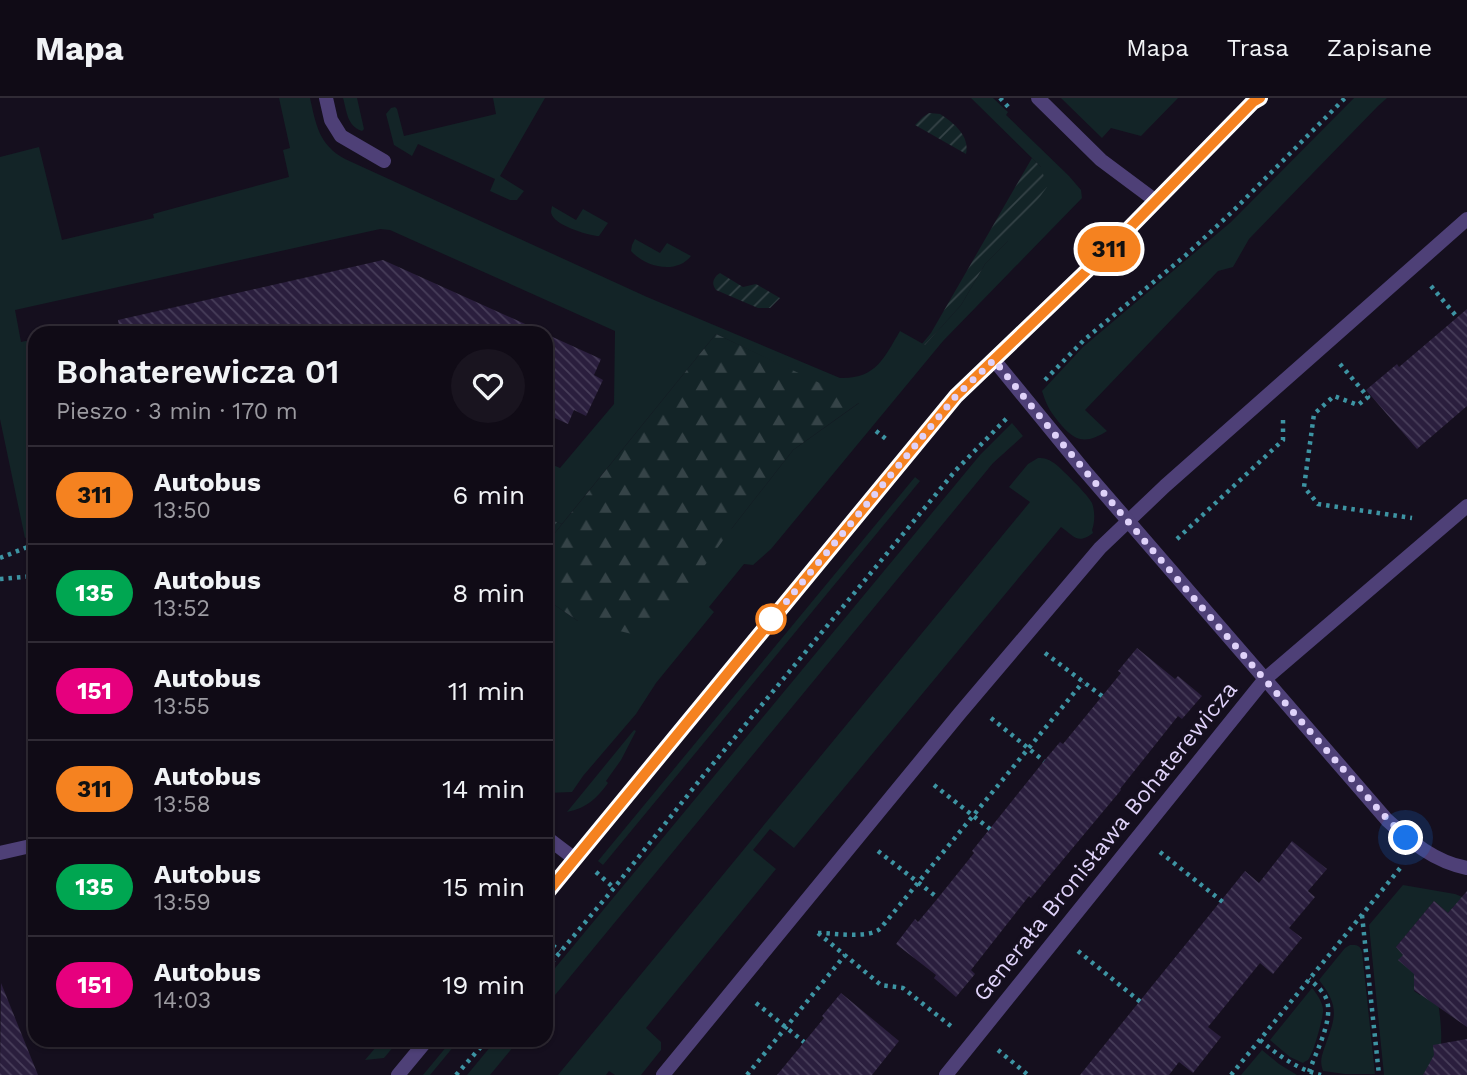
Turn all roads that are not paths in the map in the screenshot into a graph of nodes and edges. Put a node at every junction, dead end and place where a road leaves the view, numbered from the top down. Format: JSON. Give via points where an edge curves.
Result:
{"nodes":[{"id":1,"x":327,"y":98,"type":"edge"},
{"id":2,"x":1038,"y":98,"type":"edge"},
{"id":3,"x":1256,"y":99,"type":"edge"},
{"id":4,"x":384,"y":161,"type":"dead end"},
{"id":5,"x":1156,"y":201,"type":"junction"},
{"id":6,"x":1467,"y":219,"type":"edge"},
{"id":7,"x":994,"y":360,"type":"junction"},
{"id":8,"x":1467,"y":506,"type":"edge"},
{"id":9,"x":1128,"y":521,"type":"junction"},
{"id":10,"x":1265,"y":680,"type":"junction"},
{"id":11,"x":553,"y":842,"type":"edge"},
{"id":12,"x":28,"y":847,"type":"edge"},
{"id":13,"x":0,"y":853,"type":"edge"},
{"id":14,"x":575,"y":859,"type":"junction"},
{"id":15,"x":1467,"y":868,"type":"edge"},
{"id":16,"x":553,"y":886,"type":"edge"},
{"id":17,"x":421,"y":1047,"type":"edge"},
{"id":18,"x":398,"y":1075,"type":"edge"},
{"id":19,"x":663,"y":1075,"type":"edge"},
{"id":20,"x":946,"y":1075,"type":"edge"}],
"edges":[{"from":1,"to":4,"type":"street","via":[[331,120],[341,136]]},
{"from":2,"to":5,"type":"street","via":[[1101,160]]},
{"from":3,"to":5,"type":"street"},
{"from":5,"to":7,"type":"street"},
{"from":6,"to":9,"type":"street"},
{"from":7,"to":9,"type":"street"},
{"from":7,"to":14,"type":"street","via":[[956,396]]},
{"from":8,"to":10,"type":"street","name":"Generała Bronisława Bohaterewicza"},
{"from":9,"to":10,"type":"street"},
{"from":9,"to":19,"type":"street","via":[[982,686]]},
{"from":10,"to":15,"type":"street","via":[[1396,829],[1427,853]]},
{"from":10,"to":20,"type":"street","name":"Generała Bronisława Bohaterewicza"},
{"from":11,"to":14,"type":"street"},
{"from":12,"to":13,"type":"street"},
{"from":14,"to":16,"type":"street"},
{"from":17,"to":18,"type":"street"}]}
